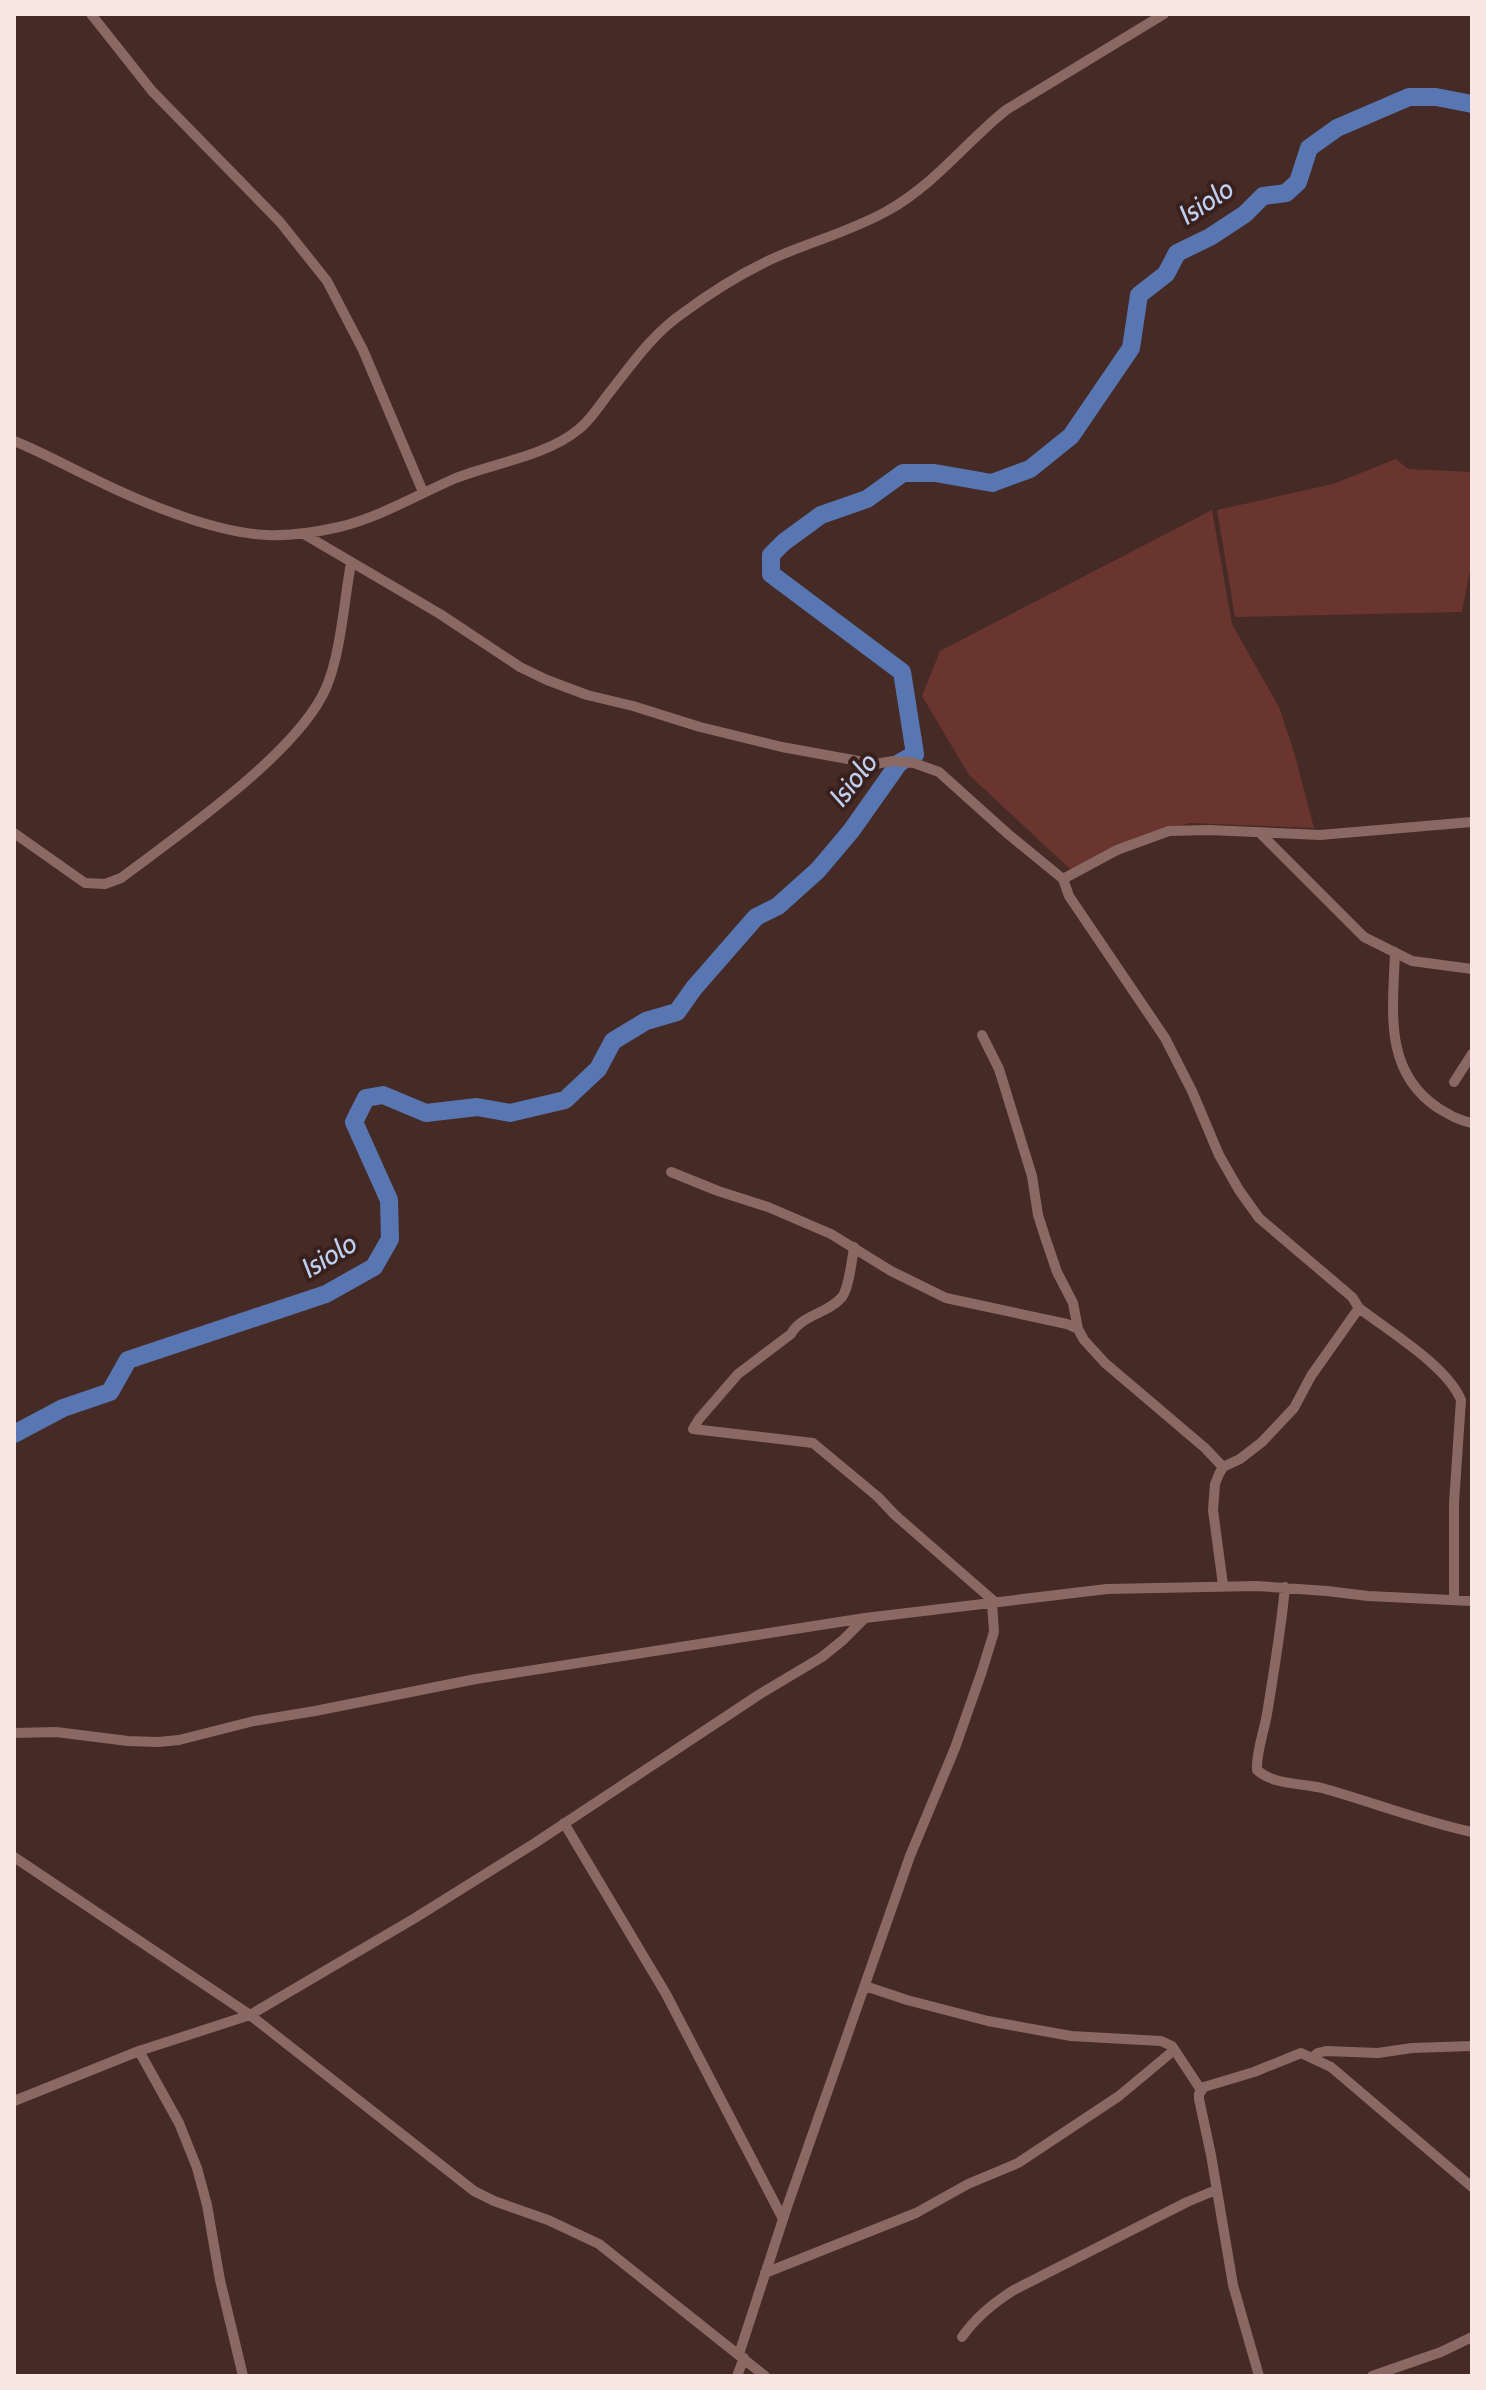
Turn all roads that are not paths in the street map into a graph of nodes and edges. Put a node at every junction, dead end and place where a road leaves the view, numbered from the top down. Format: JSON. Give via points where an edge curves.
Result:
{"nodes":[{"id":1,"x":91,"y":14,"type":"edge"},
{"id":2,"x":1164,"y":14,"type":"edge"},
{"id":3,"x":14,"y":441,"type":"edge"},
{"id":4,"x":423,"y":492,"type":"junction"},
{"id":5,"x":302,"y":533,"type":"junction"},
{"id":6,"x":351,"y":563,"type":"junction"},
{"id":7,"x":1472,"y":822,"type":"edge"},
{"id":8,"x":14,"y":833,"type":"edge"},
{"id":9,"x":1260,"y":833,"type":"junction"},
{"id":10,"x":1063,"y":879,"type":"junction"},
{"id":11,"x":1395,"y":952,"type":"junction"},
{"id":12,"x":1472,"y":969,"type":"edge"},
{"id":13,"x":982,"y":1035,"type":"dead end"},
{"id":14,"x":1472,"y":1054,"type":"edge"},
{"id":15,"x":1454,"y":1082,"type":"dead end"},
{"id":16,"x":1472,"y":1123,"type":"edge"},
{"id":17,"x":671,"y":1172,"type":"dead end"},
{"id":18,"x":854,"y":1247,"type":"junction"},
{"id":19,"x":1359,"y":1308,"type":"junction"},
{"id":20,"x":1078,"y":1329,"type":"junction"},
{"id":21,"x":1223,"y":1467,"type":"junction"},
{"id":22,"x":1223,"y":1585,"type":"junction"},
{"id":23,"x":1285,"y":1587,"type":"junction"},
{"id":24,"x":1454,"y":1600,"type":"junction"},
{"id":25,"x":1472,"y":1601,"type":"edge"},
{"id":26,"x":994,"y":1603,"type":"junction"},
{"id":27,"x":865,"y":1618,"type":"junction"},
{"id":28,"x":14,"y":1733,"type":"edge"},
{"id":29,"x":564,"y":1823,"type":"junction"},
{"id":30,"x":1472,"y":1832,"type":"edge"},
{"id":31,"x":14,"y":1857,"type":"edge"},
{"id":32,"x":865,"y":1986,"type":"junction"},
{"id":33,"x":250,"y":2015,"type":"junction"},
{"id":34,"x":1472,"y":2046,"type":"edge"},
{"id":35,"x":139,"y":2051,"type":"junction"},
{"id":36,"x":1173,"y":2051,"type":"junction"},
{"id":37,"x":1313,"y":2057,"type":"junction"},
{"id":38,"x":1201,"y":2090,"type":"junction"},
{"id":39,"x":14,"y":2101,"type":"edge"},
{"id":40,"x":1472,"y":2187,"type":"edge"},
{"id":41,"x":1216,"y":2190,"type":"junction"},
{"id":42,"x":783,"y":2219,"type":"junction"},
{"id":43,"x":765,"y":2273,"type":"junction"},
{"id":44,"x":962,"y":2337,"type":"dead end"},
{"id":45,"x":1472,"y":2337,"type":"edge"},
{"id":46,"x":741,"y":2356,"type":"junction"},
{"id":47,"x":243,"y":2376,"type":"edge"},
{"id":48,"x":737,"y":2376,"type":"edge"},
{"id":49,"x":765,"y":2376,"type":"edge"},
{"id":50,"x":1259,"y":2376,"type":"edge"},
{"id":51,"x":1372,"y":2376,"type":"edge"}],
"edges":[{"from":1,"to":4,"type":"street","via":[[152,91],[280,222],[327,281],[363,350]]},
{"from":2,"to":4,"type":"street","via":[[1006,110],[920,190],[888,210],[745,272],[678,316],[648,343],[571,435]]},
{"from":3,"to":5,"type":"street","via":[[149,504],[196,520],[268,535]]},
{"from":4,"to":5,"type":"street","via":[[340,527]]},
{"from":5,"to":6,"type":"street"},
{"from":6,"to":8,"type":"street","via":[[326,689],[296,733],[228,795],[121,878],[105,884],[85,883]]},
{"from":6,"to":10,"type":"street","via":[[520,667],[587,695],[782,747],[875,764],[914,763],[939,772]]},
{"from":7,"to":9,"type":"street","via":[[1320,835]]},
{"from":9,"to":10,"type":"street","via":[[1169,831],[1117,850]]},
{"from":9,"to":11,"type":"street","via":[[1364,937]]},
{"from":10,"to":19,"type":"street","via":[[1076,908],[1165,1038],[1239,1190],[1259,1218]]},
{"from":11,"to":12,"type":"street","via":[[1412,961]]},
{"from":11,"to":16,"type":"street","via":[[1393,1025],[1401,1066],[1421,1097],[1455,1119]]},
{"from":13,"to":20,"type":"street","via":[[999,1069],[1042,1228],[1073,1303]]},
{"from":14,"to":15,"type":"street"},
{"from":17,"to":18,"type":"street","via":[[768,1207]]},
{"from":18,"to":20,"type":"street","via":[[946,1298]]},
{"from":18,"to":26,"type":"street","via":[[844,1295],[796,1324],[791,1334],[738,1374],[693,1429],[813,1443]]},
{"from":19,"to":21,"type":"street","via":[[1294,1408],[1262,1442]]},
{"from":19,"to":24,"type":"street","via":[[1448,1378],[1461,1400]]},
{"from":20,"to":21,"type":"street","via":[[1105,1363]]},
{"from":21,"to":22,"type":"street","via":[[1213,1510]]},
{"from":22,"to":23,"type":"street"},
{"from":22,"to":26,"type":"street","via":[[1107,1589]]},
{"from":23,"to":24,"type":"street"},
{"from":23,"to":30,"type":"street","via":[[1257,1770]]},
{"from":24,"to":25,"type":"street"},
{"from":26,"to":27,"type":"street"},
{"from":26,"to":32,"type":"street","via":[[994,1632],[982,1671]]},
{"from":27,"to":28,"type":"street","via":[[476,1679],[179,1740]]},
{"from":27,"to":29,"type":"street","via":[[822,1657]]},
{"from":29,"to":33,"type":"street"},
{"from":29,"to":42,"type":"street","via":[[666,1994]]},
{"from":31,"to":33,"type":"street"},
{"from":32,"to":36,"type":"street","via":[[988,2021],[1071,2036],[1161,2041]]},
{"from":32,"to":42,"type":"street"},
{"from":33,"to":35,"type":"street"},
{"from":33,"to":46,"type":"street","via":[[474,2191],[599,2244]]},
{"from":34,"to":37,"type":"street","via":[[1326,2051]]},
{"from":35,"to":39,"type":"street"},
{"from":35,"to":47,"type":"street","via":[[197,2168]]},
{"from":36,"to":38,"type":"street"},
{"from":36,"to":43,"type":"street","via":[[1119,2096],[1018,2163],[916,2213]]},
{"from":37,"to":38,"type":"street","via":[[1301,2053]]},
{"from":37,"to":40,"type":"street"},
{"from":38,"to":41,"type":"street"},
{"from":41,"to":44,"type":"street","via":[[1014,2290]]},
{"from":41,"to":50,"type":"street","via":[[1233,2285]]},
{"from":42,"to":43,"type":"street"},
{"from":43,"to":46,"type":"street"},
{"from":45,"to":51,"type":"street"},
{"from":46,"to":48,"type":"street"},
{"from":46,"to":49,"type":"street"}]}
